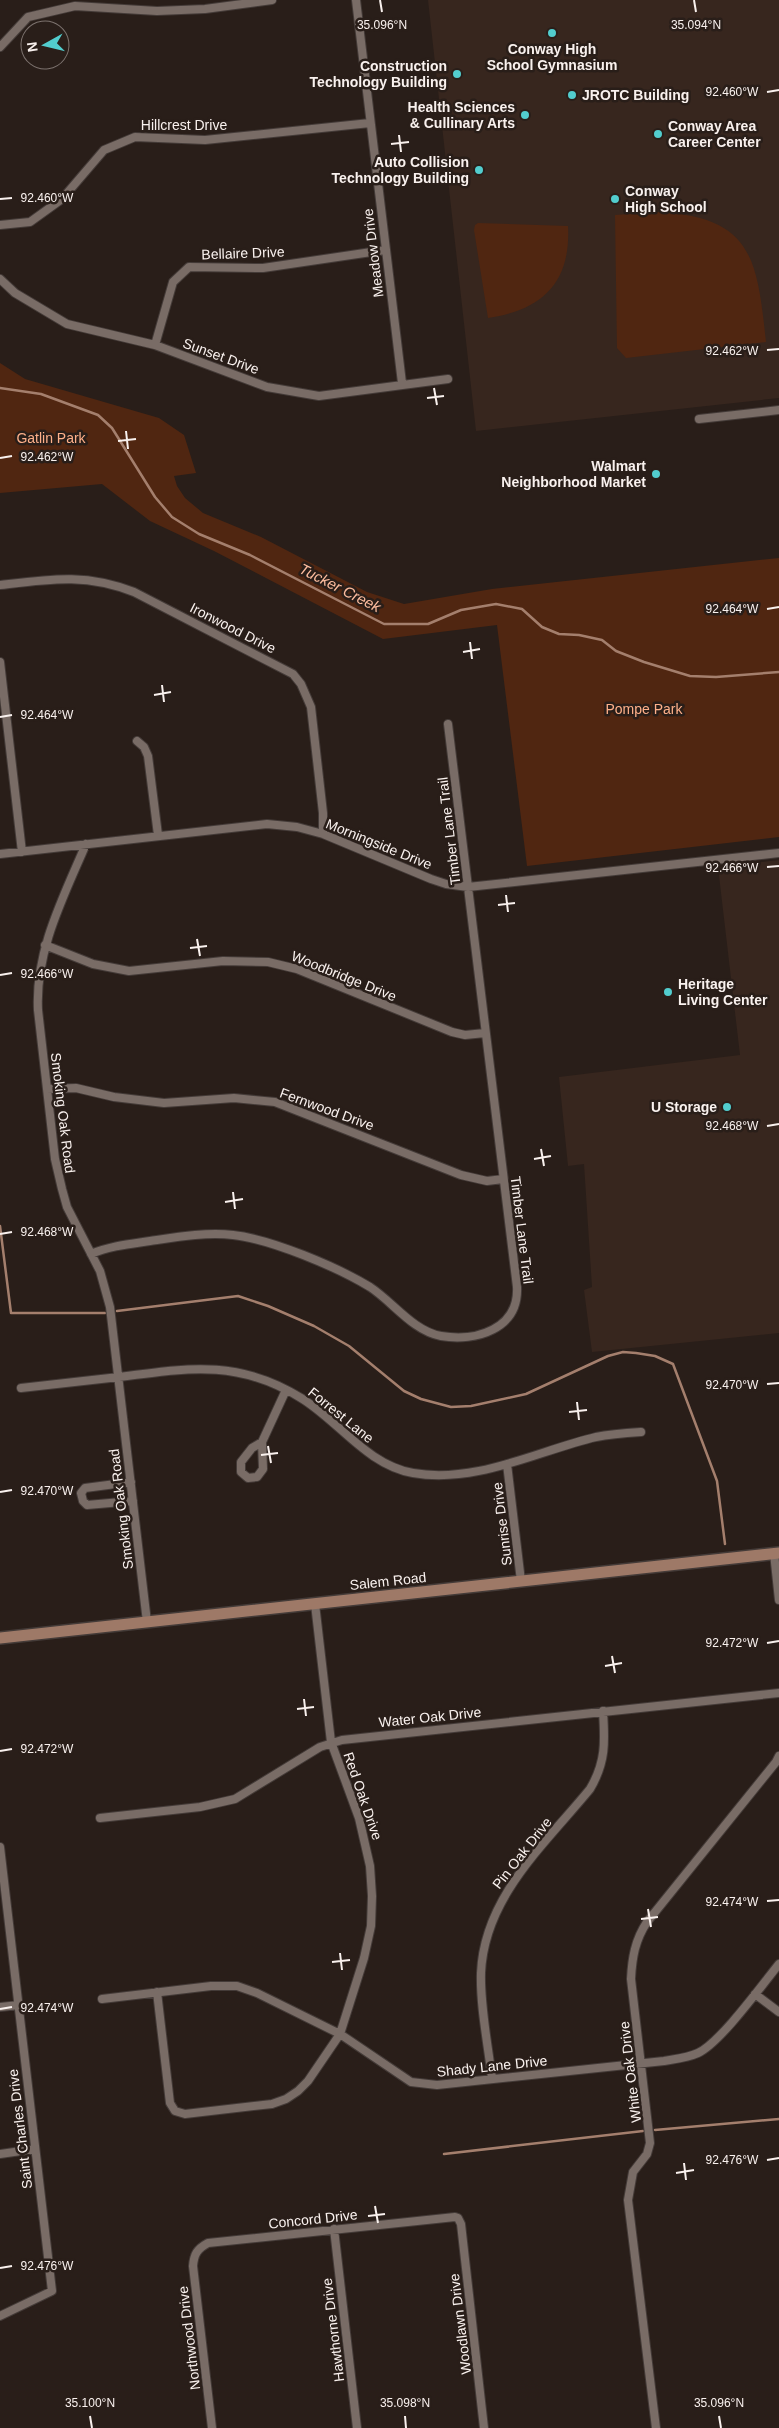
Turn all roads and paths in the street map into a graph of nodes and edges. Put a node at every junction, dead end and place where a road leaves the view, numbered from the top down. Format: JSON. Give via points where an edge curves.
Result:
{"nodes":[{"id":1,"x":204,"y":0,"type":"edge"},
{"id":2,"x":272,"y":0,"type":"edge"},
{"id":3,"x":356,"y":0,"type":"edge"},
{"id":4,"x":206,"y":9,"type":"junction"},
{"id":5,"x":0,"y":47,"type":"edge"},
{"id":6,"x":370,"y":123,"type":"junction"},
{"id":7,"x":0,"y":225,"type":"edge"},
{"id":8,"x":385,"y":250,"type":"junction"},
{"id":9,"x":0,"y":279,"type":"edge"},
{"id":10,"x":155,"y":345,"type":"junction"},
{"id":11,"x":448,"y":379,"type":"dead end"},
{"id":12,"x":402,"y":383,"type":"junction"},
{"id":13,"x":779,"y":410,"type":"edge"},
{"id":14,"x":699,"y":419,"type":"dead end"},
{"id":15,"x":0,"y":585,"type":"edge"},
{"id":16,"x":0,"y":662,"type":"edge"},
{"id":17,"x":448,"y":724,"type":"dead end"},
{"id":18,"x":136,"y":741,"type":"dead end"},
{"id":19,"x":323,"y":834,"type":"junction"},
{"id":20,"x":158,"y":835,"type":"junction"},
{"id":21,"x":86,"y":844,"type":"junction"},
{"id":22,"x":22,"y":852,"type":"junction"},
{"id":23,"x":779,"y":853,"type":"edge"},
{"id":24,"x":0,"y":854,"type":"edge"},
{"id":25,"x":468,"y":886,"type":"junction"},
{"id":26,"x":45,"y":945,"type":"junction"},
{"id":27,"x":485,"y":1033,"type":"junction"},
{"id":28,"x":47,"y":1089,"type":"junction"},
{"id":29,"x":503,"y":1180,"type":"junction"},
{"id":30,"x":91,"y":1254,"type":"junction"},
{"id":31,"x":118,"y":1377,"type":"junction"},
{"id":32,"x":21,"y":1388,"type":"dead end"},
{"id":33,"x":286,"y":1390,"type":"junction"},
{"id":34,"x":641,"y":1432,"type":"dead end"},
{"id":35,"x":262,"y":1442,"type":"junction"},
{"id":36,"x":507,"y":1464,"type":"junction"},
{"id":37,"x":131,"y":1482,"type":"junction"},
{"id":38,"x":133,"y":1501,"type":"junction"},
{"id":39,"x":776,"y":1553,"type":"edge"},
{"id":40,"x":521,"y":1582,"type":"junction"},
{"id":41,"x":779,"y":1600,"type":"edge"},
{"id":42,"x":314,"y":1604,"type":"junction"},
{"id":43,"x":147,"y":1622,"type":"junction"},
{"id":44,"x":0,"y":1638,"type":"edge"},
{"id":45,"x":779,"y":1692,"type":"edge"},
{"id":46,"x":603,"y":1711,"type":"junction"},
{"id":47,"x":331,"y":1742,"type":"junction"},
{"id":48,"x":779,"y":1756,"type":"edge"},
{"id":49,"x":100,"y":1818,"type":"dead end"},
{"id":50,"x":0,"y":1847,"type":"edge"},
{"id":51,"x":1,"y":1865,"type":"edge"},
{"id":52,"x":779,"y":1964,"type":"edge"},
{"id":53,"x":157,"y":1992,"type":"junction"},
{"id":54,"x":755,"y":1994,"type":"junction"},
{"id":55,"x":102,"y":1998,"type":"dead end"},
{"id":56,"x":19,"y":2005,"type":"junction"},
{"id":57,"x":0,"y":2008,"type":"edge"},
{"id":58,"x":779,"y":2012,"type":"edge"},
{"id":59,"x":340,"y":2034,"type":"junction"},
{"id":60,"x":641,"y":2063,"type":"junction"},
{"id":61,"x":492,"y":2079,"type":"junction"},
{"id":62,"x":36,"y":2149,"type":"junction"},
{"id":63,"x":0,"y":2154,"type":"edge"},
{"id":64,"x":458,"y":2218,"type":"joint"},
{"id":65,"x":334,"y":2229,"type":"junction"},
{"id":66,"x":200,"y":2247,"type":"joint"},
{"id":67,"x":0,"y":2316,"type":"edge"},
{"id":68,"x":212,"y":2428,"type":"edge"},
{"id":69,"x":357,"y":2428,"type":"edge"},
{"id":70,"x":484,"y":2428,"type":"edge"},
{"id":71,"x":656,"y":2428,"type":"edge"}],
"edges":[{"from":1,"to":4,"type":"street"},
{"from":2,"to":4,"type":"street"},
{"from":3,"to":6,"type":"street","name":"Meadow Drive"},
{"from":4,"to":5,"type":"street","via":[[157,11],[75,6],[28,17]]},
{"from":6,"to":7,"type":"street","name":"Hillcrest Drive","via":[[205,140],[135,137],[104,150],[62,199],[30,222]]},
{"from":6,"to":8,"type":"street","name":"Meadow Drive"},
{"from":8,"to":10,"type":"street","name":"Bellaire Drive","via":[[263,268],[189,267],[173,282]]},
{"from":8,"to":12,"type":"street","name":"Meadow Drive"},
{"from":9,"to":10,"type":"street","name":"Sunset Drive","via":[[15,293],[67,324]]},
{"from":10,"to":12,"type":"street","name":"Sunset Drive","via":[[267,386],[319,396]]},
{"from":11,"to":12,"type":"street","name":"Sunset Drive"},
{"from":13,"to":14,"type":"street"},
{"from":15,"to":19,"type":"street","name":"Ironwood Drive","via":[[67,578],[117,585],[293,674],[311,707]]},
{"from":16,"to":22,"type":"street"},
{"from":17,"to":25,"type":"street","name":"Timber Lane Trail"},
{"from":18,"to":20,"type":"street","via":[[148,756]]},
{"from":19,"to":20,"type":"street","name":"Morningside Drive","via":[[267,824]]},
{"from":19,"to":25,"type":"street","name":"Morningside Drive","via":[[430,879]]},
{"from":20,"to":21,"type":"street","name":"Morningside Drive"},
{"from":21,"to":22,"type":"street","name":"Morningside Drive"},
{"from":21,"to":26,"type":"street","name":"Smoking Oak Road"},
{"from":22,"to":24,"type":"street","name":"Morningside Drive"},
{"from":23,"to":25,"type":"street","name":"Morningside Drive"},
{"from":25,"to":27,"type":"street","name":"Timber Lane Trail"},
{"from":26,"to":27,"type":"street","name":"Woodbridge Drive","via":[[93,964],[129,971],[223,961],[268,962],[297,969],[452,1032],[465,1035]]},
{"from":26,"to":28,"type":"street","name":"Smoking Oak Road","via":[[37,992]]},
{"from":27,"to":29,"type":"street","name":"Timber Lane Trail"},
{"from":28,"to":29,"type":"street","name":"Fernwood Drive","via":[[76,1088],[164,1103],[234,1098],[275,1102],[461,1175],[487,1181]]},
{"from":28,"to":30,"type":"street","name":"Smoking Oak Road","via":[[62,1189]]},
{"from":29,"to":30,"type":"street","name":"Timber Lane Trail","via":[[516,1302],[511,1316],[502,1326],[478,1335],[432,1334],[358,1280],[262,1240],[233,1235],[190,1236],[107,1247]]},
{"from":30,"to":31,"type":"street","name":"Smoking Oak Road","via":[[106,1288]]},
{"from":31,"to":32,"type":"street","name":"Forrest Lane"},
{"from":31,"to":33,"type":"street","name":"Forrest Lane","via":[[186,1368],[214,1368],[261,1378]]},
{"from":31,"to":37,"type":"street","name":"Smoking Oak Road"},
{"from":33,"to":35,"type":"street"},
{"from":33,"to":36,"type":"street","name":"Forrest Lane","via":[[313,1405],[371,1455],[400,1470],[437,1475]]},
{"from":34,"to":36,"type":"street","name":"Forrest Lane","via":[[596,1437]]},
{"from":35,"to":35,"type":"street","via":[[252,1448],[241,1462],[241,1472],[248,1478],[257,1477],[263,1469]]},
{"from":36,"to":40,"type":"street","name":"Sunrise Drive"},
{"from":37,"to":38,"type":"street","name":"Smoking Oak Road"},
{"from":37,"to":38,"type":"street","via":[[86,1488],[81,1497],[87,1505]]},
{"from":38,"to":43,"type":"street","name":"Smoking Oak Road"},
{"from":39,"to":40,"type":"main road","name":"Salem Road"},
{"from":39,"to":41,"type":"street"},
{"from":40,"to":42,"type":"main road","name":"Salem Road"},
{"from":42,"to":43,"type":"main road","name":"Salem Road"},
{"from":42,"to":47,"type":"street","name":"Red Oak Drive"},
{"from":43,"to":44,"type":"main road","name":"Salem Road"},
{"from":45,"to":46,"type":"street","name":"Water Oak Drive"},
{"from":46,"to":47,"type":"street","name":"Water Oak Drive"},
{"from":46,"to":61,"type":"street","name":"Pin Oak Drive","via":[[605,1747],[597,1778],[513,1882],[486,1935],[481,1974]]},
{"from":47,"to":49,"type":"street","name":"Water Oak Drive","via":[[235,1798],[200,1807]]},
{"from":47,"to":59,"type":"street","name":"Red Oak Drive","via":[[359,1818],[372,1888],[371,1926],[364,1958]]},
{"from":48,"to":60,"type":"street","name":"White Oak Drive","via":[[641,1932],[632,1961],[631,1979]]},
{"from":50,"to":51,"type":"street","name":"Saint Charles Drive"},
{"from":51,"to":56,"type":"street","name":"Saint Charles Drive"},
{"from":52,"to":54,"type":"street","name":"Shady Lane Drive"},
{"from":53,"to":55,"type":"street","name":"Shady Lane Drive"},
{"from":53,"to":59,"type":"street","name":"Shady Lane Drive","via":[[237,1986]]},
{"from":53,"to":59,"type":"street","name":"Red Oak Drive","via":[[170,2103],[176,2111],[185,2114],[272,2104],[286,2099],[308,2081]]},
{"from":54,"to":58,"type":"street"},
{"from":54,"to":60,"type":"street","name":"Shady Lane Drive","via":[[715,2040],[699,2052],[684,2058]]},
{"from":56,"to":57,"type":"street"},
{"from":56,"to":62,"type":"street","name":"Saint Charles Drive"},
{"from":59,"to":61,"type":"street","name":"Shady Lane Drive","via":[[411,2082],[437,2085]]},
{"from":60,"to":61,"type":"street","name":"Shady Lane Drive"},
{"from":60,"to":71,"type":"street","name":"White Oak Drive","via":[[650,2143],[647,2154],[633,2172],[628,2200]]},
{"from":62,"to":63,"type":"street"},
{"from":62,"to":67,"type":"street","name":"Saint Charles Drive","via":[[52,2291]]},
{"from":64,"to":65,"type":"street","name":"Concord Drive"},
{"from":64,"to":70,"type":"street","name":"Woodlawn Drive"},
{"from":65,"to":66,"type":"street","name":"Concord Drive"},
{"from":65,"to":69,"type":"street","name":"Hawthorne Drive"},
{"from":66,"to":68,"type":"street","name":"Northwood Drive","via":[[194,2256],[193,2266]]}]}
